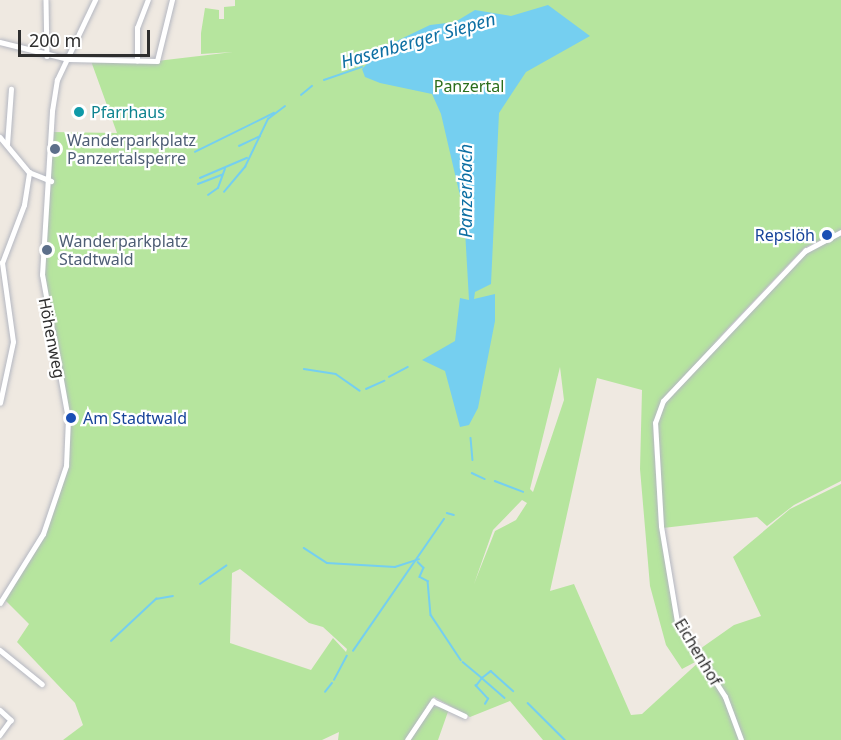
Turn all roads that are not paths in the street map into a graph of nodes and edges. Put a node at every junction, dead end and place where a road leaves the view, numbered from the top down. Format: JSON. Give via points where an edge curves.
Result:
{"nodes":[{"id":1,"x":46,"y":0,"type":"edge"},
{"id":2,"x":95,"y":0,"type":"edge"},
{"id":3,"x":148,"y":0,"type":"edge"},
{"id":4,"x":172,"y":0,"type":"edge"},
{"id":5,"x":0,"y":42,"type":"edge"},
{"id":6,"x":47,"y":56,"type":"junction"},
{"id":7,"x":68,"y":59,"type":"junction"},
{"id":8,"x":137,"y":62,"type":"junction"},
{"id":9,"x":11,"y":90,"type":"dead end"},
{"id":10,"x":0,"y":137,"type":"edge"},
{"id":11,"x":7,"y":145,"type":"junction"},
{"id":12,"x":29,"y":172,"type":"junction"},
{"id":13,"x":51,"y":181,"type":"junction"},
{"id":14,"x":841,"y":232,"type":"edge"},
{"id":15,"x":0,"y":403,"type":"edge"},
{"id":16,"x":0,"y":603,"type":"edge"},
{"id":17,"x":0,"y":650,"type":"edge"},
{"id":18,"x":42,"y":684,"type":"dead end"},
{"id":19,"x":0,"y":710,"type":"edge"},
{"id":20,"x":465,"y":716,"type":"dead end"},
{"id":21,"x":0,"y":735,"type":"edge"},
{"id":22,"x":407,"y":740,"type":"edge"},
{"id":23,"x":741,"y":740,"type":"edge"}],
"edges":[{"from":1,"to":6,"type":"street"},
{"from":2,"to":7,"type":"street","name":"Höhenweg"},
{"from":3,"to":8,"type":"street","via":[[137,28]]},
{"from":4,"to":8,"type":"street","via":[[157,61]]},
{"from":5,"to":6,"type":"street"},
{"from":6,"to":7,"type":"street"},
{"from":7,"to":8,"type":"street"},
{"from":7,"to":13,"type":"street","name":"Höhenweg","via":[[54,91]]},
{"from":9,"to":11,"type":"street"},
{"from":10,"to":11,"type":"street"},
{"from":11,"to":12,"type":"street"},
{"from":12,"to":13,"type":"street"},
{"from":12,"to":15,"type":"street","via":[[24,205],[2,263],[14,342]]},
{"from":13,"to":16,"type":"street","name":"Höhenweg","via":[[42,281],[68,418],[68,451],[48,524]]},
{"from":14,"to":23,"type":"street","name":"Eichenhof","via":[[805,251],[663,401],[654,431],[661,526],[677,622],[725,697]]},
{"from":17,"to":18,"type":"street"},
{"from":19,"to":21,"type":"street","via":[[11,720]]},
{"from":20,"to":22,"type":"street","via":[[433,700]]}]}
